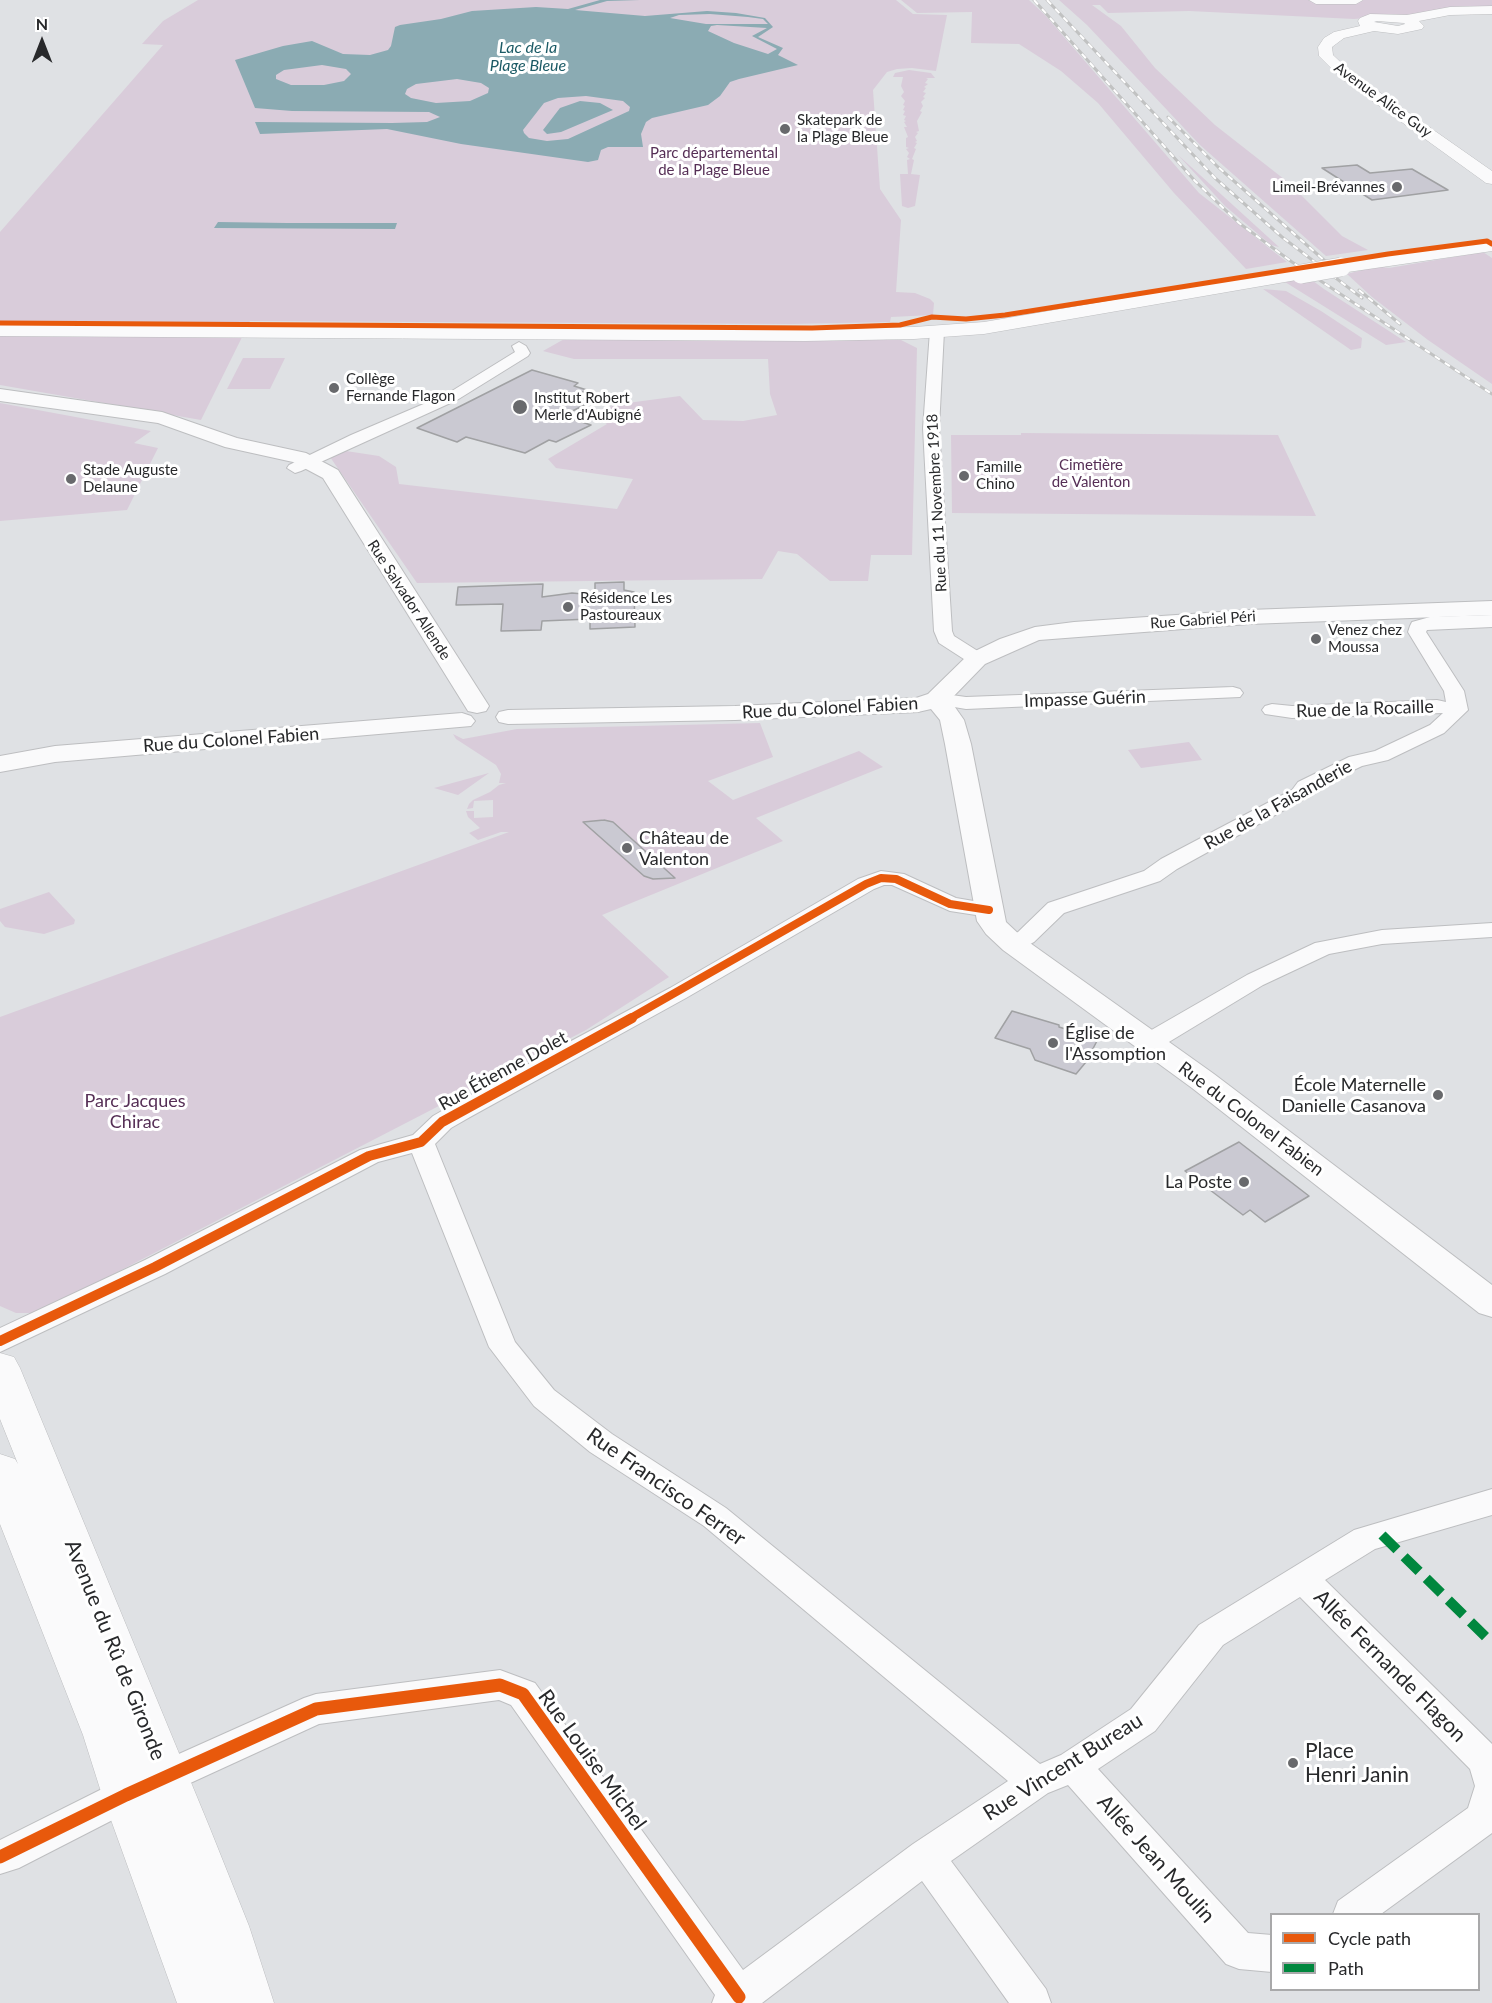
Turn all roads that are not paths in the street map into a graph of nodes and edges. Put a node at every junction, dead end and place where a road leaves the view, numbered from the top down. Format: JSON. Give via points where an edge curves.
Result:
{"nodes":[{"id":1,"x":1316,"y":0,"type":"edge"},
{"id":2,"x":1356,"y":0,"type":"edge"},
{"id":3,"x":1492,"y":10,"type":"edge"},
{"id":4,"x":1492,"y":179,"type":"edge"},
{"id":5,"x":1492,"y":246,"type":"edge"},
{"id":6,"x":0,"y":330,"type":"edge"},
{"id":7,"x":937,"y":331,"type":"junction"},
{"id":8,"x":519,"y":346,"type":"dead end"},
{"id":9,"x":0,"y":394,"type":"edge"},
{"id":10,"x":301,"y":464,"type":"junction"},
{"id":11,"x":1492,"y":608,"type":"edge"},
{"id":12,"x":1492,"y":621,"type":"edge"},
{"id":13,"x":976,"y":658,"type":"junction"},
{"id":14,"x":1233,"y":693,"type":"dead end"},
{"id":15,"x":937,"y":699,"type":"junction"},
{"id":16,"x":1272,"y":710,"type":"dead end"},
{"id":17,"x":1458,"y":710,"type":"junction"},
{"id":18,"x":470,"y":713,"type":"junction"},
{"id":19,"x":0,"y":764,"type":"edge"},
{"id":20,"x":989,"y":910,"type":"junction"},
{"id":21,"x":1492,"y":930,"type":"edge"},
{"id":22,"x":1013,"y":944,"type":"junction"},
{"id":23,"x":1150,"y":1042,"type":"junction"},
{"id":24,"x":421,"y":1142,"type":"junction"},
{"id":25,"x":1492,"y":1304,"type":"edge"},
{"id":26,"x":0,"y":1341,"type":"edge"},
{"id":27,"x":0,"y":1368,"type":"edge"},
{"id":28,"x":0,"y":1471,"type":"edge"},
{"id":29,"x":1492,"y":1502,"type":"edge"},
{"id":30,"x":1303,"y":1580,"type":"junction"},
{"id":31,"x":1073,"y":1766,"type":"junction"},
{"id":32,"x":1036,"y":1782,"type":"junction"},
{"id":33,"x":145,"y":1786,"type":"junction"},
{"id":34,"x":1492,"y":1786,"type":"edge"},
{"id":35,"x":926,"y":1856,"type":"junction"},
{"id":36,"x":0,"y":1857,"type":"edge"},
{"id":37,"x":1352,"y":1913,"type":"edge"},
{"id":38,"x":1255,"y":1953,"type":"edge"},
{"id":39,"x":735,"y":2000,"type":"edge"},
{"id":40,"x":203,"y":2003,"type":"edge"},
{"id":41,"x":248,"y":2003,"type":"edge"},
{"id":42,"x":1032,"y":2003,"type":"edge"}],
"edges":[{"from":1,"to":2,"type":"main road"},
{"from":3,"to":4,"type":"main road","name":"Avenue Alice Guy","via":[[1450,11],[1407,19],[1417,26],[1398,30],[1372,27],[1339,35],[1325,47],[1326,56],[1347,76]]},
{"from":5,"to":7,"type":"main road","bridge":true,"via":[[1341,267],[984,328]]},
{"from":6,"to":7,"type":"main road","via":[[805,335]]},
{"from":7,"to":13,"type":"street","name":"Rue du 11 Novembre 1918","via":[[931,428],[943,631],[946,639]]},
{"from":8,"to":10,"type":"street","via":[[523,353],[452,397]]},
{"from":9,"to":10,"type":"street","name":"Rue Salvador Allende","via":[[123,414],[228,450]]},
{"from":10,"to":18,"type":"street","name":"Rue Salvador Allende","via":[[341,494]]},
{"from":11,"to":13,"type":"street","name":"Rue Gabriel Péri","via":[[1250,617],[1074,629],[1035,634]]},
{"from":12,"to":17,"type":"street","via":[[1419,626],[1417,632],[1454,691]]},
{"from":13,"to":15,"type":"street","name":"Rue Gabriel Péri"},
{"from":14,"to":15,"type":"street","name":"Impasse Guérin","via":[[966,703]]},
{"from":15,"to":18,"type":"street","name":"Rue du Colonel Fabien","via":[[888,708],[508,717],[500,725],[486,729],[470,727]]},
{"from":15,"to":20,"type":"street","name":"Rue du Colonel Fabien","via":[[952,720],[958,744]]},
{"from":16,"to":17,"type":"street","name":"Rue de la Rocaille","via":[[1437,706]]},
{"from":17,"to":22,"type":"street","name":"Rue de la Faisanderie","via":[[1437,729],[1305,786],[1299,794],[1152,876],[1056,908]]},
{"from":18,"to":19,"type":"street","name":"Rue du Colonel Fabien","via":[[63,753]]},
{"from":20,"to":22,"type":"street","name":"Rue du Colonel Fabien","via":[[991,921]]},
{"from":20,"to":24,"type":"street","name":"Rue Étienne Dolet","via":[[950,904],[896,879],[881,878],[866,884],[678,993],[442,1122]]},
{"from":21,"to":23,"type":"street","via":[[1382,937],[1323,948],[1256,980]]},
{"from":22,"to":23,"type":"street","name":"Rue du Colonel Fabien"},
{"from":23,"to":25,"type":"street","name":"Rue du Colonel Fabien"},
{"from":24,"to":26,"type":"street","via":[[369,1156],[155,1267]]},
{"from":24,"to":32,"type":"street","name":"Rue Francisco Ferrer","via":[[503,1347],[544,1398],[601,1443],[715,1517]]},
{"from":27,"to":33,"type":"main road","name":"Avenue du Rû de Gironde"},
{"from":28,"to":33,"type":"main road","name":"Avenue du Rû de Gironde","via":[[107,1735]]},
{"from":29,"to":30,"type":"street","name":"Rue Vincent Bureau","via":[[1365,1539]]},
{"from":30,"to":31,"type":"street","name":"Rue Vincent Bureau","via":[[1211,1635],[1143,1720]]},
{"from":30,"to":34,"type":"street","name":"Allée Fernande Flagon","via":[[1485,1760]]},
{"from":31,"to":32,"type":"street","name":"Rue Vincent Bureau"},
{"from":31,"to":38,"type":"street","name":"Allée Jean Moulin"},
{"from":32,"to":35,"type":"street","name":"Rue Vincent Bureau"},
{"from":33,"to":36,"type":"street","name":"Rue Louise Michel"},
{"from":33,"to":39,"type":"street","name":"Rue Louise Michel","via":[[316,1709],[500,1685],[524,1694]]},
{"from":33,"to":40,"type":"main road","name":"Avenue du Rû de Gironde"},
{"from":33,"to":41,"type":"main road","name":"Avenue du Rû de Gironde","via":[[224,1926]]},
{"from":34,"to":37,"type":"street","name":"Allée Fernande Flagon","via":[[1481,1820]]},
{"from":35,"to":39,"type":"street","name":"Rue Vincent Bureau"},
{"from":35,"to":42,"type":"street"}]}
